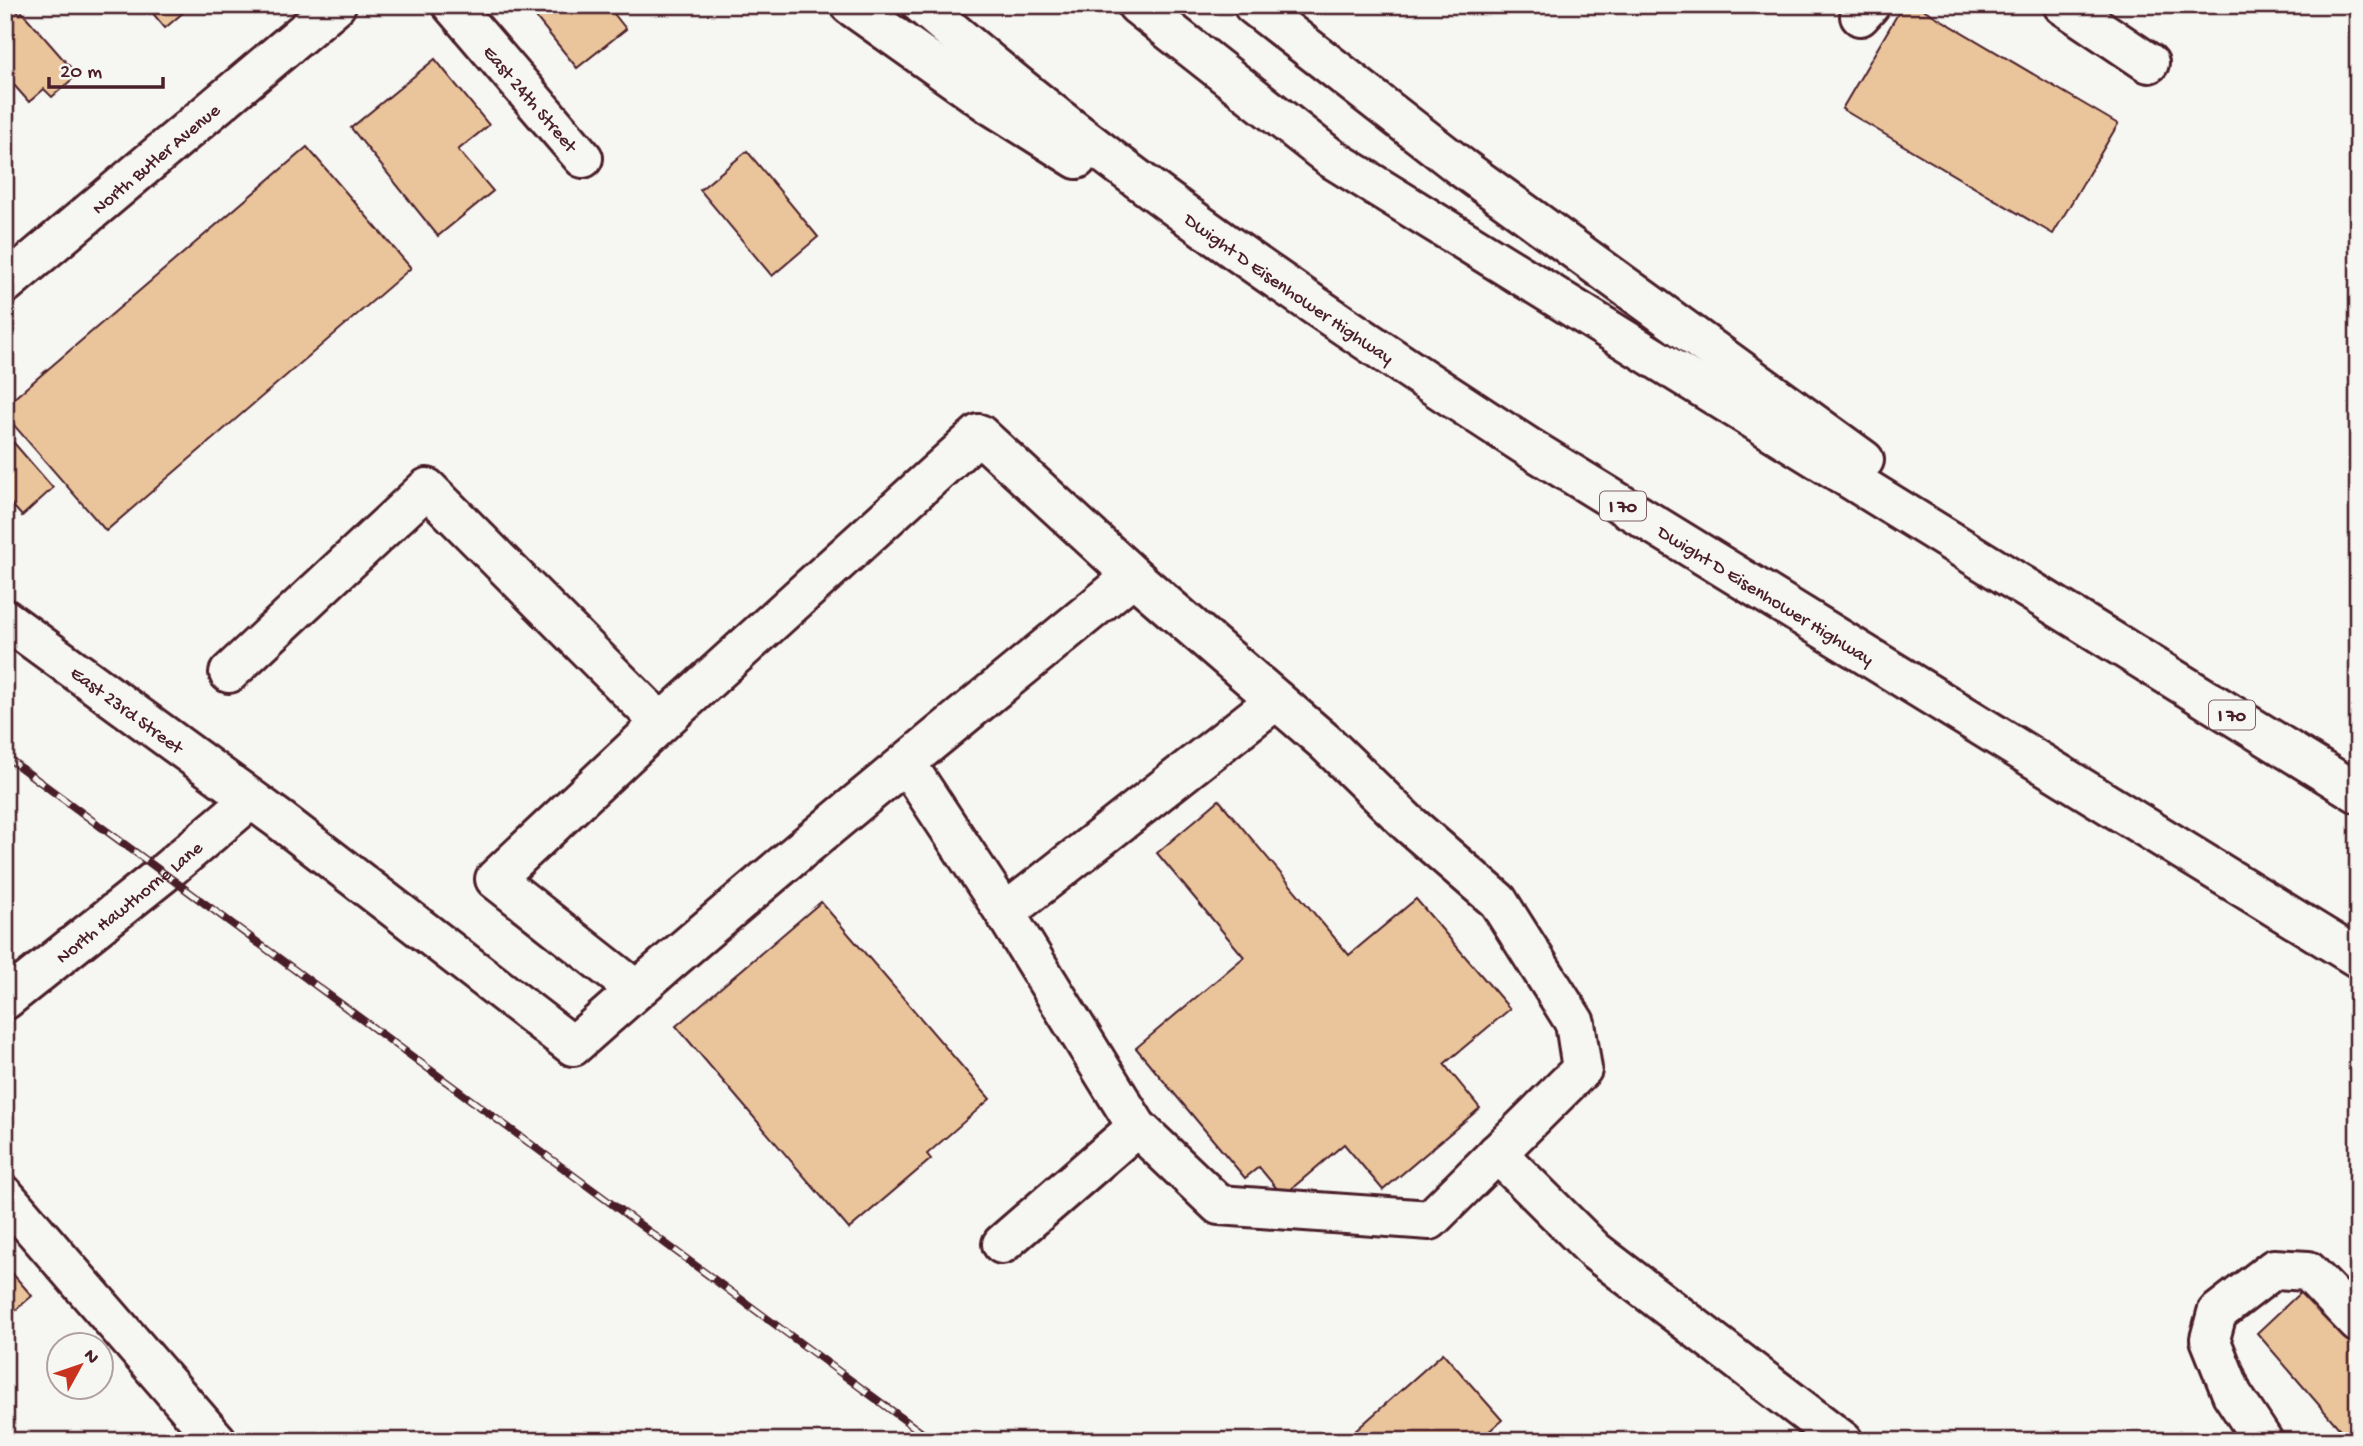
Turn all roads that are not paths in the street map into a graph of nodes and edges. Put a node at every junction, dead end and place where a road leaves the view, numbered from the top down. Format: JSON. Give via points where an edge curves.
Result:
{"nodes":[{"id":1,"x":336,"y":5,"type":"edge"},
{"id":2,"x":452,"y":5,"type":"edge"},
{"id":3,"x":850,"y":5,"type":"edge"},
{"id":4,"x":922,"y":5,"type":"edge"},
{"id":5,"x":1138,"y":5,"type":"edge"},
{"id":6,"x":1253,"y":5,"type":"edge"},
{"id":7,"x":2063,"y":5,"type":"edge"},
{"id":8,"x":2149,"y":63,"type":"dead end"},
{"id":9,"x":583,"y":158,"type":"dead end"},
{"id":10,"x":5,"y":284,"type":"edge"},
{"id":11,"x":1296,"y":293,"type":"junction"},
{"id":12,"x":1133,"y":576,"type":"junction"},
{"id":13,"x":5,"y":619,"type":"edge"},
{"id":14,"x":2106,"y":636,"type":"junction"},
{"id":15,"x":229,"y":673,"type":"dead end"},
{"id":16,"x":1276,"y":700,"type":"junction"},
{"id":17,"x":662,"y":723,"type":"junction"},
{"id":18,"x":906,"y":763,"type":"junction"},
{"id":19,"x":2358,"y":793,"type":"edge"},
{"id":20,"x":250,"y":800,"type":"junction"},
{"id":21,"x":1005,"y":913,"type":"junction"},
{"id":22,"x":2358,"y":958,"type":"edge"},
{"id":23,"x":636,"y":990,"type":"junction"},
{"id":24,"x":5,"y":1000,"type":"edge"},
{"id":25,"x":1137,"y":1127,"type":"junction"},
{"id":26,"x":1497,"y":1153,"type":"junction"},
{"id":27,"x":5,"y":1196,"type":"edge"},
{"id":28,"x":1002,"y":1244,"type":"dead end"},
{"id":29,"x":2358,"y":1323,"type":"edge"},
{"id":30,"x":217,"y":1441,"type":"edge"},
{"id":31,"x":1843,"y":1441,"type":"edge"},
{"id":32,"x":2263,"y":1441,"type":"edge"}],
"edges":[{"from":1,"to":10,"type":"main road","name":"North Butler Avenue"},
{"from":2,"to":9,"type":"main road","name":"East 24th Street"},
{"from":3,"to":11,"type":"main road","via":[[991,105]]},
{"from":4,"to":11,"type":"main road","name":"Dwight D Eisenhower Highway","number":"I 70","via":[[1068,125]]},
{"from":5,"to":14,"type":"main road","number":"I 70","via":[[1331,158]]},
{"from":6,"to":14,"type":"main road","via":[[1472,175]]},
{"from":7,"to":8,"type":"main road"},
{"from":11,"to":22,"type":"main road","name":"Dwight D Eisenhower Highway","number":"I 70","via":[[1528,447]]},
{"from":12,"to":16,"type":"main road"},
{"from":12,"to":17,"type":"main road","via":[[979,434]]},
{"from":12,"to":18,"type":"main road"},
{"from":13,"to":20,"type":"main road","name":"East 23rd Street"},
{"from":14,"to":19,"type":"main road","number":"I 70"},
{"from":15,"to":17,"type":"main road","via":[[427,488]]},
{"from":16,"to":21,"type":"main road"},
{"from":16,"to":26,"type":"main road","via":[[1498,901],[1575,1023],[1582,1069]]},
{"from":17,"to":23,"type":"main road","via":[[495,879]]},
{"from":18,"to":21,"type":"main road"},
{"from":18,"to":23,"type":"main road"},
{"from":20,"to":23,"type":"main road","name":"East 23rd Street","via":[[573,1046]]},
{"from":20,"to":24,"type":"main road","name":"North Hawthorne Lane"},
{"from":21,"to":25,"type":"main road"},
{"from":25,"to":26,"type":"main road","via":[[1219,1205],[1430,1220]]},
{"from":25,"to":28,"type":"main road"},
{"from":26,"to":31,"type":"main road","via":[[1595,1251]]},
{"from":27,"to":30,"type":"main road"},
{"from":29,"to":32,"type":"main road","via":[[2308,1271],[2274,1269],[2217,1313],[2210,1339],[2232,1394]]}]}
